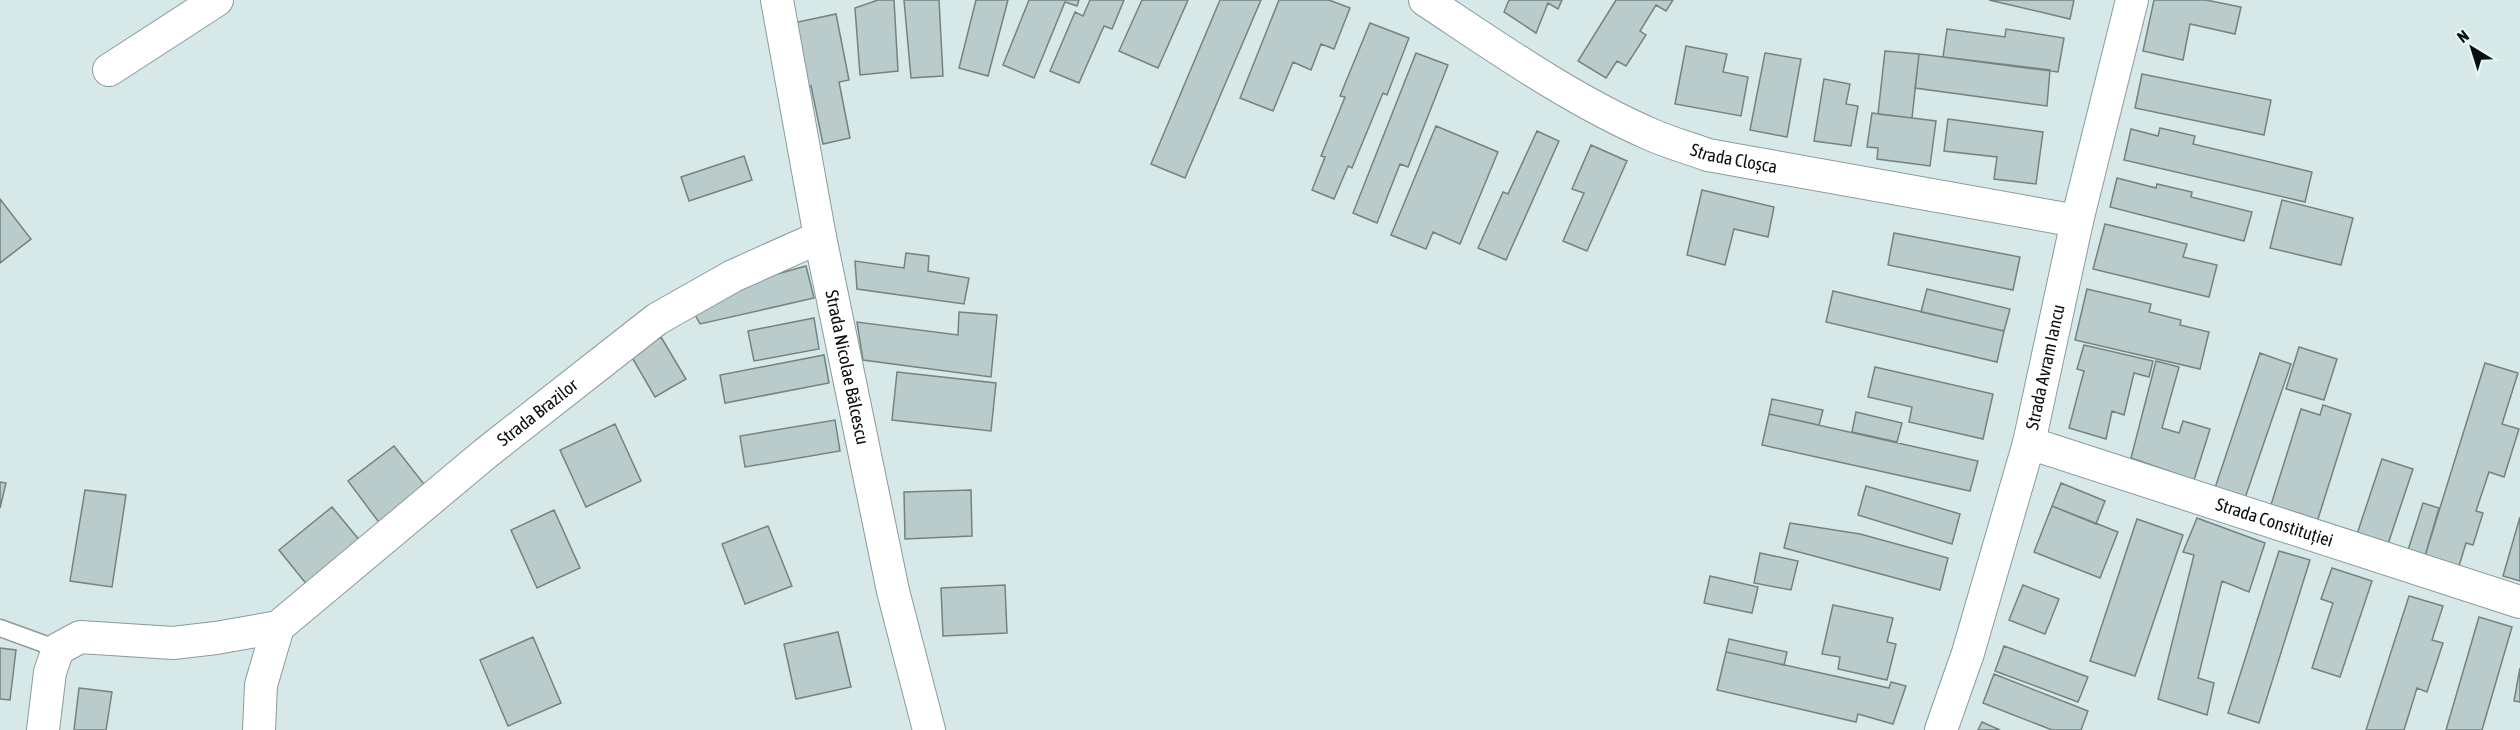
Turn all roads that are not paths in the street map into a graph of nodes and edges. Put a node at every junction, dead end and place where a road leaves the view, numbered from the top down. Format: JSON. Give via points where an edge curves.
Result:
{"nodes":[{"id":1,"x":217,"y":0,"type":"edge"},
{"id":2,"x":777,"y":0,"type":"edge"},
{"id":3,"x":1425,"y":0,"type":"edge"},
{"id":4,"x":2132,"y":0,"type":"edge"},
{"id":5,"x":109,"y":70,"type":"dead end"},
{"id":6,"x":2077,"y":221,"type":"junction"},
{"id":7,"x":820,"y":237,"type":"junction"},
{"id":8,"x":2029,"y":443,"type":"junction"},
{"id":9,"x":2520,"y":602,"type":"edge"},
{"id":10,"x":278,"y":627,"type":"junction"},
{"id":11,"x":0,"y":628,"type":"edge"},
{"id":12,"x":58,"y":649,"type":"junction"},
{"id":13,"x":44,"y":730,"type":"edge"},
{"id":14,"x":259,"y":730,"type":"edge"},
{"id":15,"x":929,"y":730,"type":"edge"},
{"id":16,"x":1941,"y":730,"type":"edge"}],
"edges":[{"from":1,"to":5,"type":"street"},
{"from":2,"to":7,"type":"street","name":"Strada Nicolae Bălcescu"},
{"from":3,"to":6,"type":"street","name":"Strada Cloșca","via":[[1597,108],[1697,151]]},
{"from":4,"to":6,"type":"street","name":"Strada Avram Iancu"},
{"from":6,"to":8,"type":"street","name":"Strada Avram Iancu"},
{"from":7,"to":10,"type":"street","name":"Strada Brazilor","via":[[733,276],[657,319],[486,453]]},
{"from":7,"to":15,"type":"street","name":"Strada Nicolae Bălcescu","via":[[893,591]]},
{"from":8,"to":9,"type":"street","name":"Strada Constituției"},
{"from":8,"to":16,"type":"street","name":"Strada Avram Iancu","via":[[1968,653]]},
{"from":10,"to":12,"type":"street","via":[[173,643],[80,637]]},
{"from":10,"to":14,"type":"street","via":[[261,685]]},
{"from":11,"to":12,"type":"lane"},
{"from":12,"to":13,"type":"street","via":[[50,672]]}]}
